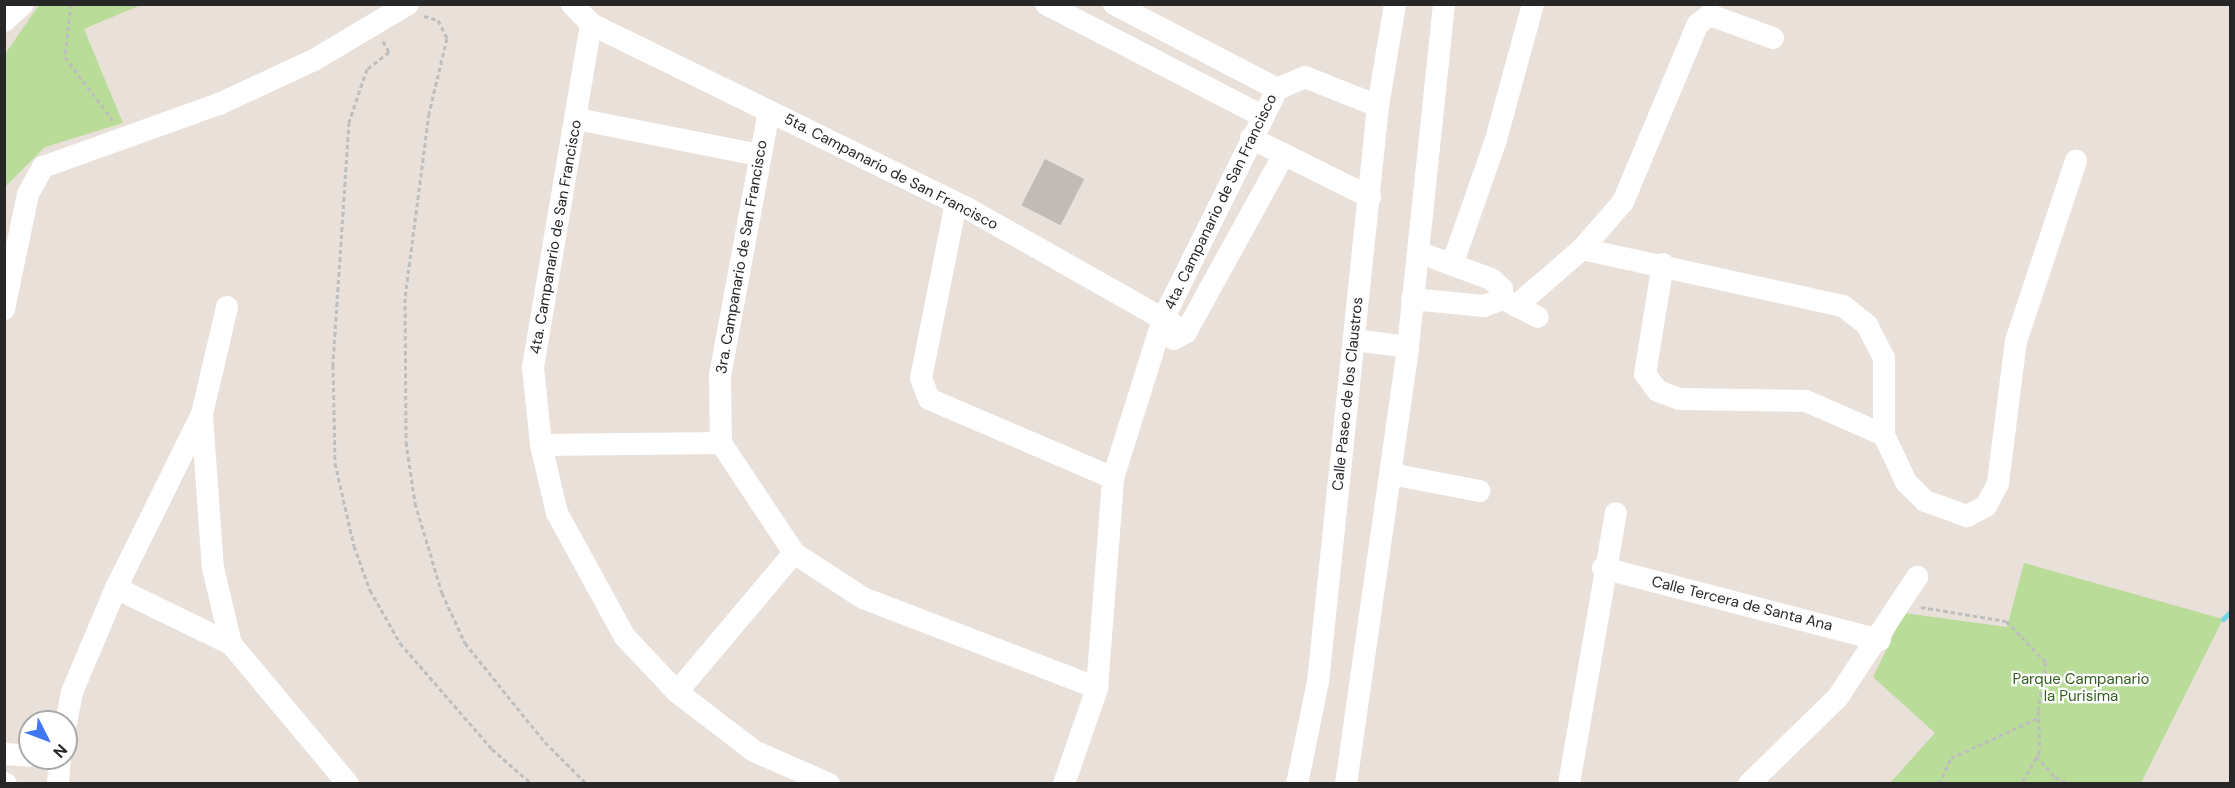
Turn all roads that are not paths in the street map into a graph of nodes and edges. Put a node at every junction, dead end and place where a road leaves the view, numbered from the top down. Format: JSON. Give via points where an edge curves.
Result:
{"nodes":[{"id":1,"x":23,"y":4,"type":"edge"},
{"id":2,"x":572,"y":4,"type":"edge"},
{"id":3,"x":1046,"y":4,"type":"edge"},
{"id":4,"x":1114,"y":4,"type":"edge"},
{"id":5,"x":1395,"y":4,"type":"edge"},
{"id":6,"x":1444,"y":4,"type":"edge"},
{"id":7,"x":1533,"y":4,"type":"edge"},
{"id":8,"x":410,"y":11,"type":"edge"},
{"id":9,"x":4,"y":21,"type":"edge"},
{"id":10,"x":591,"y":24,"type":"junction"},
{"id":11,"x":1773,"y":38,"type":"dead end"},
{"id":12,"x":1277,"y":89,"type":"junction"},
{"id":13,"x":1378,"y":106,"type":"junction"},
{"id":14,"x":769,"y":111,"type":"junction"},
{"id":15,"x":1262,"y":116,"type":"junction"},
{"id":16,"x":577,"y":119,"type":"junction"},
{"id":17,"x":1251,"y":138,"type":"junction"},
{"id":18,"x":759,"y":154,"type":"junction"},
{"id":19,"x":1283,"y":156,"type":"junction"},
{"id":20,"x":2076,"y":161,"type":"dead end"},
{"id":21,"x":1370,"y":197,"type":"junction"},
{"id":22,"x":956,"y":203,"type":"junction"},
{"id":23,"x":1582,"y":249,"type":"junction"},
{"id":24,"x":1418,"y":252,"type":"junction"},
{"id":25,"x":1453,"y":262,"type":"junction"},
{"id":26,"x":1663,"y":264,"type":"junction"},
{"id":27,"x":1412,"y":299,"type":"junction"},
{"id":28,"x":1509,"y":302,"type":"junction"},
{"id":29,"x":227,"y":307,"type":"dead end"},
{"id":30,"x":4,"y":309,"type":"edge"},
{"id":31,"x":1538,"y":317,"type":"dead end"},
{"id":32,"x":1162,"y":319,"type":"junction"},
{"id":33,"x":1186,"y":332,"type":"junction"},
{"id":34,"x":1354,"y":340,"type":"junction"},
{"id":35,"x":1408,"y":347,"type":"junction"},
{"id":36,"x":1156,"y":352,"type":"junction"},
{"id":37,"x":202,"y":414,"type":"junction"},
{"id":38,"x":1884,"y":435,"type":"junction"},
{"id":39,"x":722,"y":443,"type":"junction"},
{"id":40,"x":541,"y":445,"type":"junction"},
{"id":41,"x":1391,"y":474,"type":"junction"},
{"id":42,"x":1113,"y":478,"type":"junction"},
{"id":43,"x":1479,"y":491,"type":"dead end"},
{"id":44,"x":1616,"y":513,"type":"dead end"},
{"id":45,"x":794,"y":553,"type":"junction"},
{"id":46,"x":1603,"y":568,"type":"junction"},
{"id":47,"x":1917,"y":577,"type":"dead end"},
{"id":48,"x":116,"y":588,"type":"junction"},
{"id":49,"x":1880,"y":640,"type":"junction"},
{"id":50,"x":231,"y":644,"type":"junction"},
{"id":51,"x":1097,"y":688,"type":"junction"},
{"id":52,"x":677,"y":692,"type":"junction"},
{"id":53,"x":69,"y":710,"type":"edge"},
{"id":54,"x":348,"y":783,"type":"edge"},
{"id":55,"x":829,"y":783,"type":"edge"},
{"id":56,"x":1064,"y":783,"type":"edge"},
{"id":57,"x":1297,"y":783,"type":"edge"},
{"id":58,"x":1346,"y":783,"type":"edge"},
{"id":59,"x":1569,"y":783,"type":"edge"},
{"id":60,"x":1749,"y":783,"type":"edge"}],
"edges":[{"from":1,"to":9,"type":"street"},
{"from":2,"to":10,"type":"street"},
{"from":3,"to":15,"type":"street"},
{"from":4,"to":12,"type":"street"},
{"from":5,"to":13,"type":"street","name":"Calle Paseo de los Claustros"},
{"from":6,"to":24,"type":"street"},
{"from":7,"to":25,"type":"street","via":[[1495,143]]},
{"from":8,"to":30,"type":"street","via":[[314,60],[130,139],[56,159],[36,175]]},
{"from":10,"to":14,"type":"street","name":"5ta. Campanario de San Francisco"},
{"from":10,"to":16,"type":"street","name":"4ta. Campanario de San Francisco"},
{"from":11,"to":23,"type":"street","via":[[1710,15],[1698,24],[1623,202]]},
{"from":12,"to":13,"type":"street","name":"4ta. Campanario de San Francisco","via":[[1305,76]]},
{"from":12,"to":15,"type":"street","name":"4ta. Campanario de San Francisco"},
{"from":13,"to":21,"type":"street","name":"Calle Paseo de los Claustros"},
{"from":14,"to":18,"type":"street","name":"3ra. Campanario de San Francisco"},
{"from":14,"to":22,"type":"street","name":"5ta. Campanario de San Francisco"},
{"from":15,"to":17,"type":"street","name":"4ta. Campanario de San Francisco"},
{"from":16,"to":18,"type":"street"},
{"from":16,"to":40,"type":"street","name":"4ta. Campanario de San Francisco","via":[[533,367]]},
{"from":17,"to":19,"type":"street"},
{"from":17,"to":32,"type":"street","name":"4ta. Campanario de San Francisco"},
{"from":18,"to":39,"type":"street","name":"3ra. Campanario de San Francisco","via":[[720,375]]},
{"from":19,"to":21,"type":"street"},
{"from":19,"to":33,"type":"street"},
{"from":20,"to":38,"type":"street","via":[[2016,340],[1998,483],[1986,506],[1967,516],[1924,501],[1906,482]]},
{"from":21,"to":34,"type":"street","name":"Calle Paseo de los Claustros"},
{"from":22,"to":32,"type":"street","name":"5ta. Campanario de San Francisco"},
{"from":22,"to":42,"type":"street","via":[[921,378],[929,399]]},
{"from":23,"to":26,"type":"street"},
{"from":23,"to":28,"type":"street"},
{"from":24,"to":25,"type":"street"},
{"from":24,"to":27,"type":"street"},
{"from":25,"to":28,"type":"street","via":[[1491,279]]},
{"from":26,"to":38,"type":"street","via":[[1843,306],[1867,325],[1884,358]]},
{"from":26,"to":38,"type":"street","via":[[1645,374],[1658,391],[1680,399],[1806,401]]},
{"from":27,"to":28,"type":"street","via":[[1484,306]]},
{"from":27,"to":35,"type":"street"},
{"from":28,"to":31,"type":"street"},
{"from":29,"to":37,"type":"street"},
{"from":32,"to":33,"type":"street","name":"5ta. Campanario de San Francisco"},
{"from":32,"to":36,"type":"street","name":"4ta. Campanario de San Francisco"},
{"from":33,"to":36,"type":"street","name":"4ta. Campanario de San Francisco"},
{"from":34,"to":35,"type":"street"},
{"from":34,"to":57,"type":"street","name":"Calle Paseo de los Claustros","via":[[1318,682]]},
{"from":35,"to":41,"type":"street"},
{"from":36,"to":42,"type":"street","name":"4ta. Campanario de San Francisco"},
{"from":37,"to":48,"type":"street"},
{"from":37,"to":50,"type":"street","via":[[213,568]]},
{"from":39,"to":40,"type":"street"},
{"from":39,"to":45,"type":"street"},
{"from":40,"to":52,"type":"street","name":"4ta. Campanario de San Francisco","via":[[557,513],[590,579],[625,637]]},
{"from":41,"to":43,"type":"street"},
{"from":41,"to":58,"type":"street"},
{"from":42,"to":51,"type":"street","name":"4ta. Campanario de San Francisco"},
{"from":44,"to":46,"type":"street"},
{"from":45,"to":51,"type":"street","via":[[863,598]]},
{"from":45,"to":52,"type":"street"},
{"from":46,"to":49,"type":"street","name":"Calle Tercera de Santa Ana"},
{"from":46,"to":59,"type":"street"},
{"from":47,"to":49,"type":"street"},
{"from":48,"to":50,"type":"street"},
{"from":48,"to":53,"type":"street","via":[[72,692]]},
{"from":49,"to":60,"type":"street","via":[[1838,697]]},
{"from":50,"to":54,"type":"street"},
{"from":51,"to":56,"type":"street","name":"4ta. Campanario de San Francisco"},
{"from":52,"to":55,"type":"street","name":"4ta. Campanario de San Francisco","via":[[754,751]]}]}
